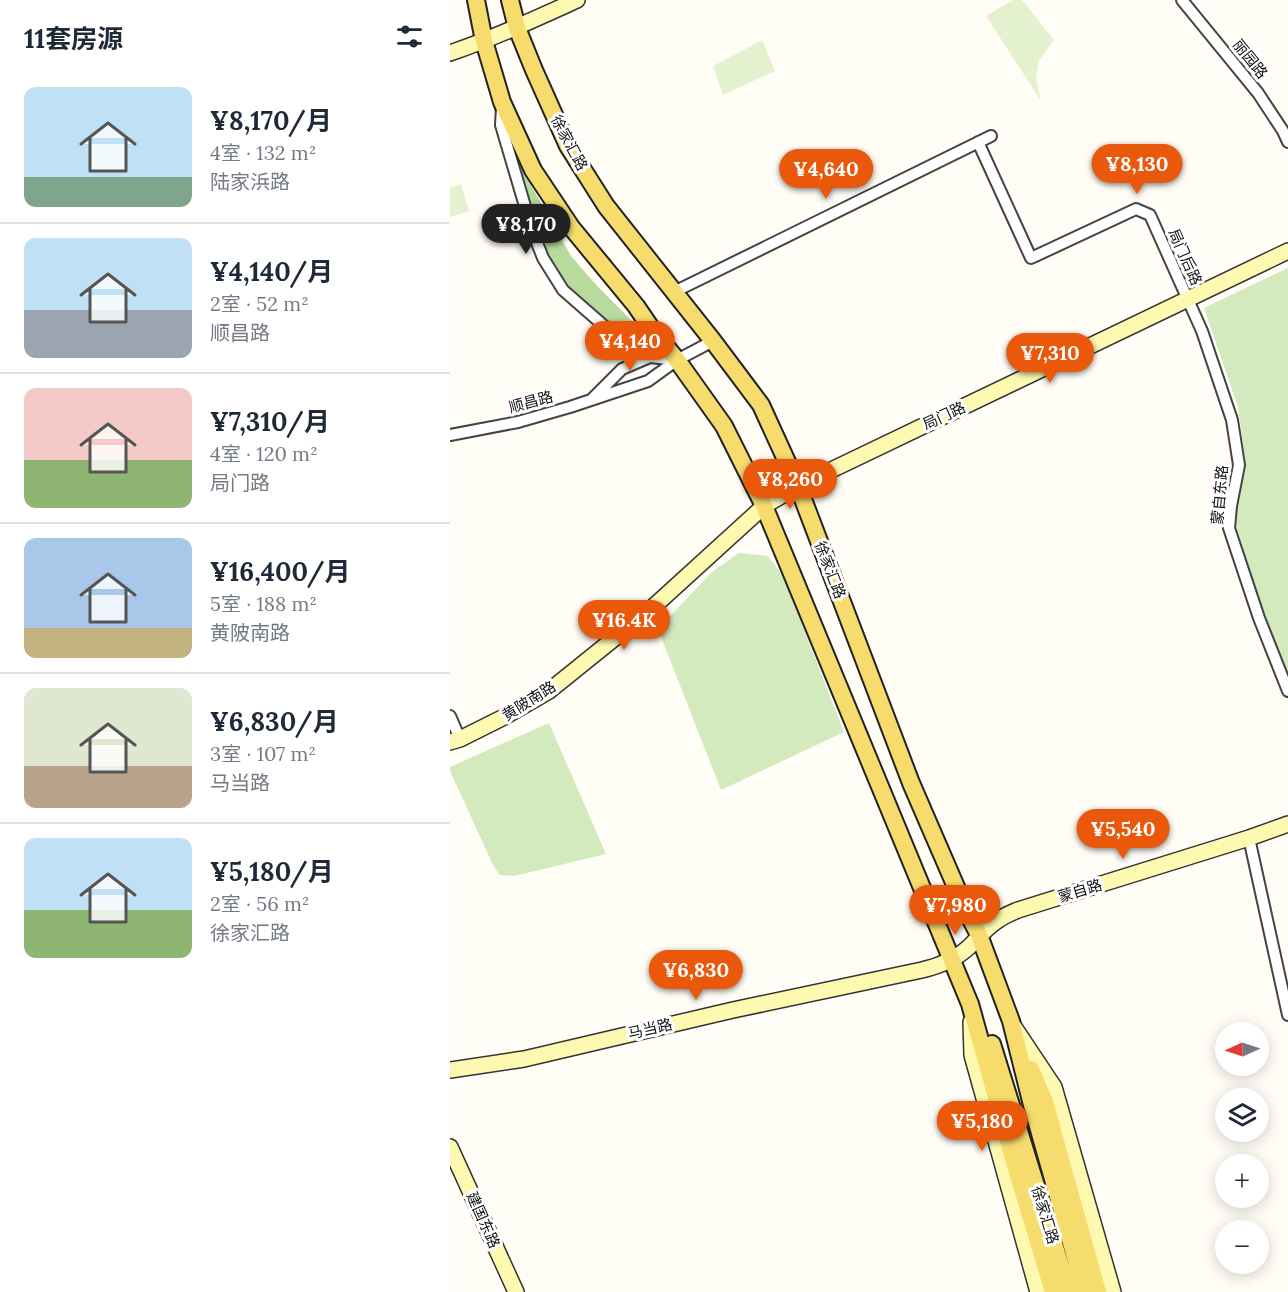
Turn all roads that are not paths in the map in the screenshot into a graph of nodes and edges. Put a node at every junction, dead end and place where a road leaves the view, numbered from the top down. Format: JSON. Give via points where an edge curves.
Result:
{"nodes":[{"id":1,"x":477,"y":0,"type":"edge"},
{"id":2,"x":510,"y":0,"type":"edge"},
{"id":3,"x":577,"y":0,"type":"edge"},
{"id":4,"x":1182,"y":0,"type":"edge"},
{"id":5,"x":517,"y":28,"type":"junction"},
{"id":6,"x":484,"y":41,"type":"junction"},
{"id":7,"x":450,"y":52,"type":"edge"},
{"id":8,"x":502,"y":102,"type":"junction"},
{"id":9,"x":991,"y":136,"type":"dead end"},
{"id":10,"x":978,"y":142,"type":"junction"},
{"id":11,"x":1288,"y":142,"type":"edge"},
{"id":12,"x":1288,"y":251,"type":"edge"},
{"id":13,"x":674,"y":292,"type":"junction"},
{"id":14,"x":1188,"y":300,"type":"junction"},
{"id":15,"x":713,"y":341,"type":"junction"},
{"id":16,"x":643,"y":360,"type":"junction"},
{"id":17,"x":677,"y":360,"type":"junction"},
{"id":18,"x":590,"y":400,"type":"junction"},
{"id":19,"x":450,"y":435,"type":"edge"},
{"id":20,"x":798,"y":486,"type":"junction"},
{"id":21,"x":764,"y":506,"type":"junction"},
{"id":22,"x":1288,"y":691,"type":"edge"},
{"id":23,"x":450,"y":716,"type":"edge"},
{"id":24,"x":455,"y":741,"type":"edge"},
{"id":25,"x":1288,"y":824,"type":"edge"},
{"id":26,"x":1249,"y":838,"type":"junction"},
{"id":27,"x":979,"y":935,"type":"junction"},
{"id":28,"x":951,"y":959,"type":"junction"},
{"id":29,"x":970,"y":1004,"type":"junction"},
{"id":30,"x":1288,"y":1015,"type":"edge"},
{"id":31,"x":1011,"y":1021,"type":"junction"},
{"id":32,"x":450,"y":1070,"type":"edge"},
{"id":33,"x":450,"y":1147,"type":"edge"},
{"id":34,"x":516,"y":1292,"type":"edge"},
{"id":35,"x":1038,"y":1292,"type":"edge"},
{"id":36,"x":1053,"y":1292,"type":"edge"},
{"id":37,"x":1069,"y":1292,"type":"edge"},
{"id":38,"x":1085,"y":1292,"type":"edge"},
{"id":39,"x":1098,"y":1292,"type":"edge"},
{"id":40,"x":1113,"y":1292,"type":"edge"}],
"edges":[{"from":1,"to":6,"type":"main road","name":"徐家汇路"},
{"from":2,"to":5,"type":"main road","name":"徐家汇路"},
{"from":3,"to":5,"type":"street"},
{"from":4,"to":11,"type":"street","name":"丽园路","via":[[1258,93]]},
{"from":5,"to":6,"type":"street"},
{"from":5,"to":13,"type":"main road","name":"徐家汇路","via":[[568,146],[606,206]]},
{"from":6,"to":7,"type":"street"},
{"from":6,"to":8,"type":"main road","name":"徐家汇路"},
{"from":8,"to":16,"type":"street","via":[[501,125],[543,258],[563,290]]},
{"from":8,"to":17,"type":"main road","name":"徐家汇路","via":[[533,170],[571,227]]},
{"from":9,"to":10,"type":"street"},
{"from":10,"to":13,"type":"street"},
{"from":10,"to":14,"type":"street","name":"局门后路","via":[[1031,258],[1136,209],[1150,215]]},
{"from":12,"to":14,"type":"street","name":"局门路"},
{"from":13,"to":15,"type":"main road","name":"徐家汇路"},
{"from":14,"to":20,"type":"street","name":"局门路"},
{"from":14,"to":22,"type":"street","name":"蒙自东路","via":[[1232,420],[1239,465],[1229,528]]},
{"from":15,"to":17,"type":"street","name":"顺昌路"},
{"from":15,"to":20,"type":"main road","name":"徐家汇路","via":[[761,405]]},
{"from":16,"to":17,"type":"street"},
{"from":16,"to":18,"type":"street","via":[[622,369]]},
{"from":17,"to":18,"type":"street","name":"顺昌路","via":[[648,381]]},
{"from":17,"to":21,"type":"main road","name":"徐家汇路","via":[[724,426]]},
{"from":18,"to":19,"type":"street","name":"顺昌路","via":[[518,422]]},
{"from":20,"to":21,"type":"street","name":"局门路"},
{"from":20,"to":27,"type":"main road","name":"徐家汇路","via":[[911,783]]},
{"from":21,"to":24,"type":"street","name":"黄陂南路","via":[[652,608],[549,691]]},
{"from":21,"to":28,"type":"main road","name":"徐家汇路"},
{"from":23,"to":24,"type":"street"},
{"from":25,"to":26,"type":"street","name":"蒙自路"},
{"from":26,"to":27,"type":"street","name":"蒙自路","via":[[1018,910],[998,919]]},
{"from":26,"to":30,"type":"street"},
{"from":27,"to":28,"type":"street","name":"马当路"},
{"from":27,"to":31,"type":"main road","name":"徐家汇路"},
{"from":28,"to":29,"type":"main road","name":"徐家汇路"},
{"from":28,"to":32,"type":"street","name":"马当路","via":[[922,970],[524,1059]]},
{"from":29,"to":35,"type":"street","via":[[972,1055]]},
{"from":29,"to":36,"type":"main road","name":"徐家汇路"},
{"from":29,"to":37,"type":"main road","name":"徐家汇路","via":[[990,1037]]},
{"from":31,"to":38,"type":"main road","name":"徐家汇路"},
{"from":31,"to":39,"type":"main road","via":[[1045,1102]]},
{"from":31,"to":40,"type":"street","name":"徐家汇路","via":[[1054,1087]]},
{"from":33,"to":34,"type":"street","name":"建国东路"}]}
